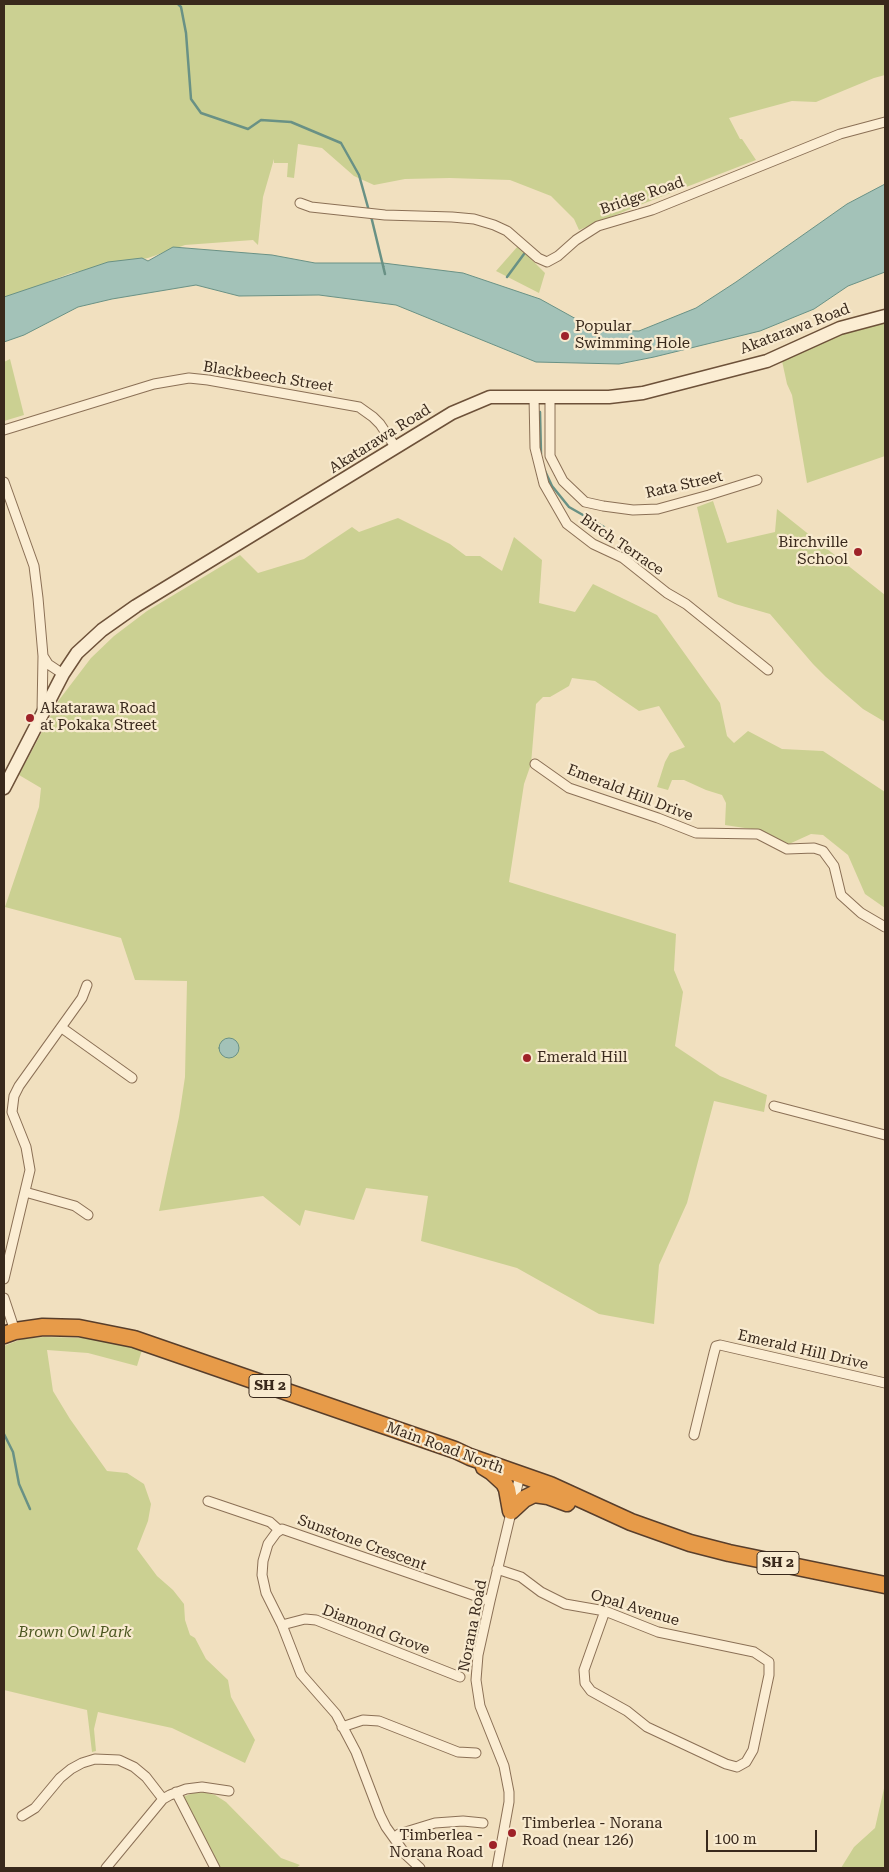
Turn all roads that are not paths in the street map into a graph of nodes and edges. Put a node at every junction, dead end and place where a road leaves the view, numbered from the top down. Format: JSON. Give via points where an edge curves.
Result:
{"nodes":[{"id":1,"x":885,"y":122,"type":"edge"},
{"id":2,"x":300,"y":203,"type":"dead end"},
{"id":3,"x":885,"y":316,"type":"edge"},
{"id":4,"x":534,"y":396,"type":"junction"},
{"id":5,"x":550,"y":397,"type":"junction"},
{"id":6,"x":4,"y":430,"type":"edge"},
{"id":7,"x":396,"y":448,"type":"junction"},
{"id":8,"x":757,"y":480,"type":"dead end"},
{"id":9,"x":4,"y":482,"type":"edge"},
{"id":10,"x":42,"y":656,"type":"junction"},
{"id":11,"x":768,"y":670,"type":"dead end"},
{"id":12,"x":62,"y":674,"type":"junction"},
{"id":13,"x":42,"y":715,"type":"junction"},
{"id":14,"x":535,"y":764,"type":"dead end"},
{"id":15,"x":4,"y":788,"type":"edge"},
{"id":16,"x":885,"y":927,"type":"edge"},
{"id":17,"x":87,"y":984,"type":"dead end"},
{"id":18,"x":62,"y":1028,"type":"junction"},
{"id":19,"x":132,"y":1078,"type":"dead end"},
{"id":20,"x":774,"y":1106,"type":"dead end"},
{"id":21,"x":885,"y":1135,"type":"edge"},
{"id":22,"x":25,"y":1192,"type":"junction"},
{"id":23,"x":88,"y":1215,"type":"dead end"},
{"id":24,"x":4,"y":1279,"type":"edge"},
{"id":25,"x":4,"y":1298,"type":"edge"},
{"id":26,"x":9,"y":1333,"type":"edge"},
{"id":27,"x":885,"y":1383,"type":"edge"},
{"id":28,"x":694,"y":1435,"type":"dead end"},
{"id":29,"x":470,"y":1457,"type":"junction"},
{"id":30,"x":520,"y":1474,"type":"junction"},
{"id":31,"x":208,"y":1501,"type":"dead end"},
{"id":32,"x":511,"y":1511,"type":"junction"},
{"id":33,"x":631,"y":1522,"type":"junction"},
{"id":34,"x":279,"y":1530,"type":"junction"},
{"id":35,"x":497,"y":1569,"type":"junction"},
{"id":36,"x":885,"y":1585,"type":"edge"},
{"id":37,"x":490,"y":1601,"type":"junction"},
{"id":38,"x":605,"y":1611,"type":"junction"},
{"id":39,"x":282,"y":1625,"type":"junction"},
{"id":40,"x":460,"y":1677,"type":"dead end"},
{"id":41,"x":342,"y":1727,"type":"junction"},
{"id":42,"x":476,"y":1753,"type":"dead end"},
{"id":43,"x":229,"y":1791,"type":"dead end"},
{"id":44,"x":176,"y":1792,"type":"junction"},
{"id":45,"x":163,"y":1799,"type":"junction"},
{"id":46,"x":22,"y":1816,"type":"dead end"},
{"id":47,"x":483,"y":1823,"type":"dead end"},
{"id":48,"x":394,"y":1838,"type":"junction"},
{"id":49,"x":106,"y":1868,"type":"edge"},
{"id":50,"x":215,"y":1868,"type":"edge"},
{"id":51,"x":420,"y":1868,"type":"edge"},
{"id":52,"x":497,"y":1868,"type":"edge"}],
"edges":[{"from":1,"to":2,"type":"street","name":"Bridge Road","via":[[840,134],[652,210],[598,226],[547,262],[507,231],[474,219],[386,215]]},
{"from":3,"to":5,"type":"street","name":"Akatarawa Road","via":[[840,328],[766,361],[660,389],[622,396]]},
{"from":4,"to":5,"type":"street","name":"Akatarawa Road"},
{"from":4,"to":7,"type":"street","name":"Akatarawa Road","via":[[490,397],[479,401],[452,413]]},
{"from":4,"to":11,"type":"street","name":"Birch Terrace","via":[[536,448],[544,484],[567,524],[593,544],[623,558]]},
{"from":5,"to":8,"type":"street","name":"Rata Street","via":[[550,456],[563,481],[585,502],[633,510],[658,509]]},
{"from":6,"to":7,"type":"street","name":"Blackbeech Street","via":[[154,384],[189,378],[359,407],[373,416]]},
{"from":7,"to":12,"type":"street","name":"Akatarawa Road","via":[[117,619],[88,642]]},
{"from":9,"to":10,"type":"street","via":[[34,566]]},
{"from":10,"to":12,"type":"street"},
{"from":10,"to":13,"type":"street"},
{"from":12,"to":13,"type":"street","name":"Akatarawa Road"},
{"from":13,"to":15,"type":"street","name":"Akatarawa Road"},
{"from":14,"to":16,"type":"street","name":"Emerald Hill Drive","via":[[569,788],[696,833],[758,834],[787,849],[824,851],[834,866],[841,895],[861,913]]},
{"from":17,"to":18,"type":"street","via":[[82,998]]},
{"from":18,"to":19,"type":"street"},
{"from":18,"to":22,"type":"street","via":[[19,1086],[12,1104],[14,1121],[29,1158]]},
{"from":20,"to":21,"type":"street"},
{"from":22,"to":23,"type":"street","via":[[75,1206]]},
{"from":22,"to":24,"type":"street"},
{"from":25,"to":26,"type":"street"},
{"from":26,"to":29,"type":"highway","name":"Main Road North","number":"SH 2","via":[[34,1327],[79,1328],[134,1339]]},
{"from":27,"to":28,"type":"street","name":"Emerald Hill Drive","via":[[716,1346]]},
{"from":29,"to":30,"type":"highway","name":"Main Road North","number":"SH 2"},
{"from":29,"to":32,"type":"highway","via":[[504,1483]]},
{"from":30,"to":32,"type":"street","name":"Norana Road"},
{"from":30,"to":33,"type":"highway","name":"Main Road North","number":"SH 2","via":[[550,1484]]},
{"from":31,"to":34,"type":"street","via":[[270,1522]]},
{"from":32,"to":33,"type":"highway","via":[[529,1496],[541,1494],[613,1521]]},
{"from":32,"to":35,"type":"street","name":"Norana Road"},
{"from":33,"to":36,"type":"highway","name":"Main Road North","number":"SH 2","via":[[729,1553]]},
{"from":34,"to":37,"type":"street","name":"Sunstone Crescent"},
{"from":34,"to":39,"type":"street","name":"Sunstone Crescent","via":[[268,1544],[262,1575],[266,1593]]},
{"from":35,"to":37,"type":"street","name":"Norana Road"},
{"from":35,"to":38,"type":"street","name":"Opal Avenue","via":[[521,1577],[565,1604]]},
{"from":37,"to":52,"type":"street","name":"Norana Road","via":[[476,1680],[480,1706],[501,1759],[509,1792]]},
{"from":38,"to":38,"type":"street","name":"Opal Avenue","via":[[658,1632],[754,1652],[769,1662],[753,1750],[743,1765],[732,1766],[647,1727],[627,1711],[591,1692],[583,1678],[584,1670]]},
{"from":39,"to":40,"type":"street","name":"Diamond Grove","via":[[305,1619],[316,1620]]},
{"from":39,"to":41,"type":"street","name":"Sunstone Crescent","via":[[301,1674],[328,1702]]},
{"from":41,"to":42,"type":"street","via":[[363,1720],[378,1722],[458,1752]]},
{"from":41,"to":48,"type":"street","name":"Sunstone Crescent","via":[[356,1752],[380,1815]]},
{"from":43,"to":44,"type":"street","via":[[202,1787]]},
{"from":44,"to":45,"type":"street"},
{"from":44,"to":50,"type":"street"},
{"from":45,"to":46,"type":"street","via":[[134,1767],[119,1760],[95,1759],[71,1769],[35,1808]]},
{"from":45,"to":49,"type":"street"},
{"from":47,"to":48,"type":"street","via":[[435,1823]]},
{"from":48,"to":51,"type":"street","name":"Sunstone Crescent"}]}
